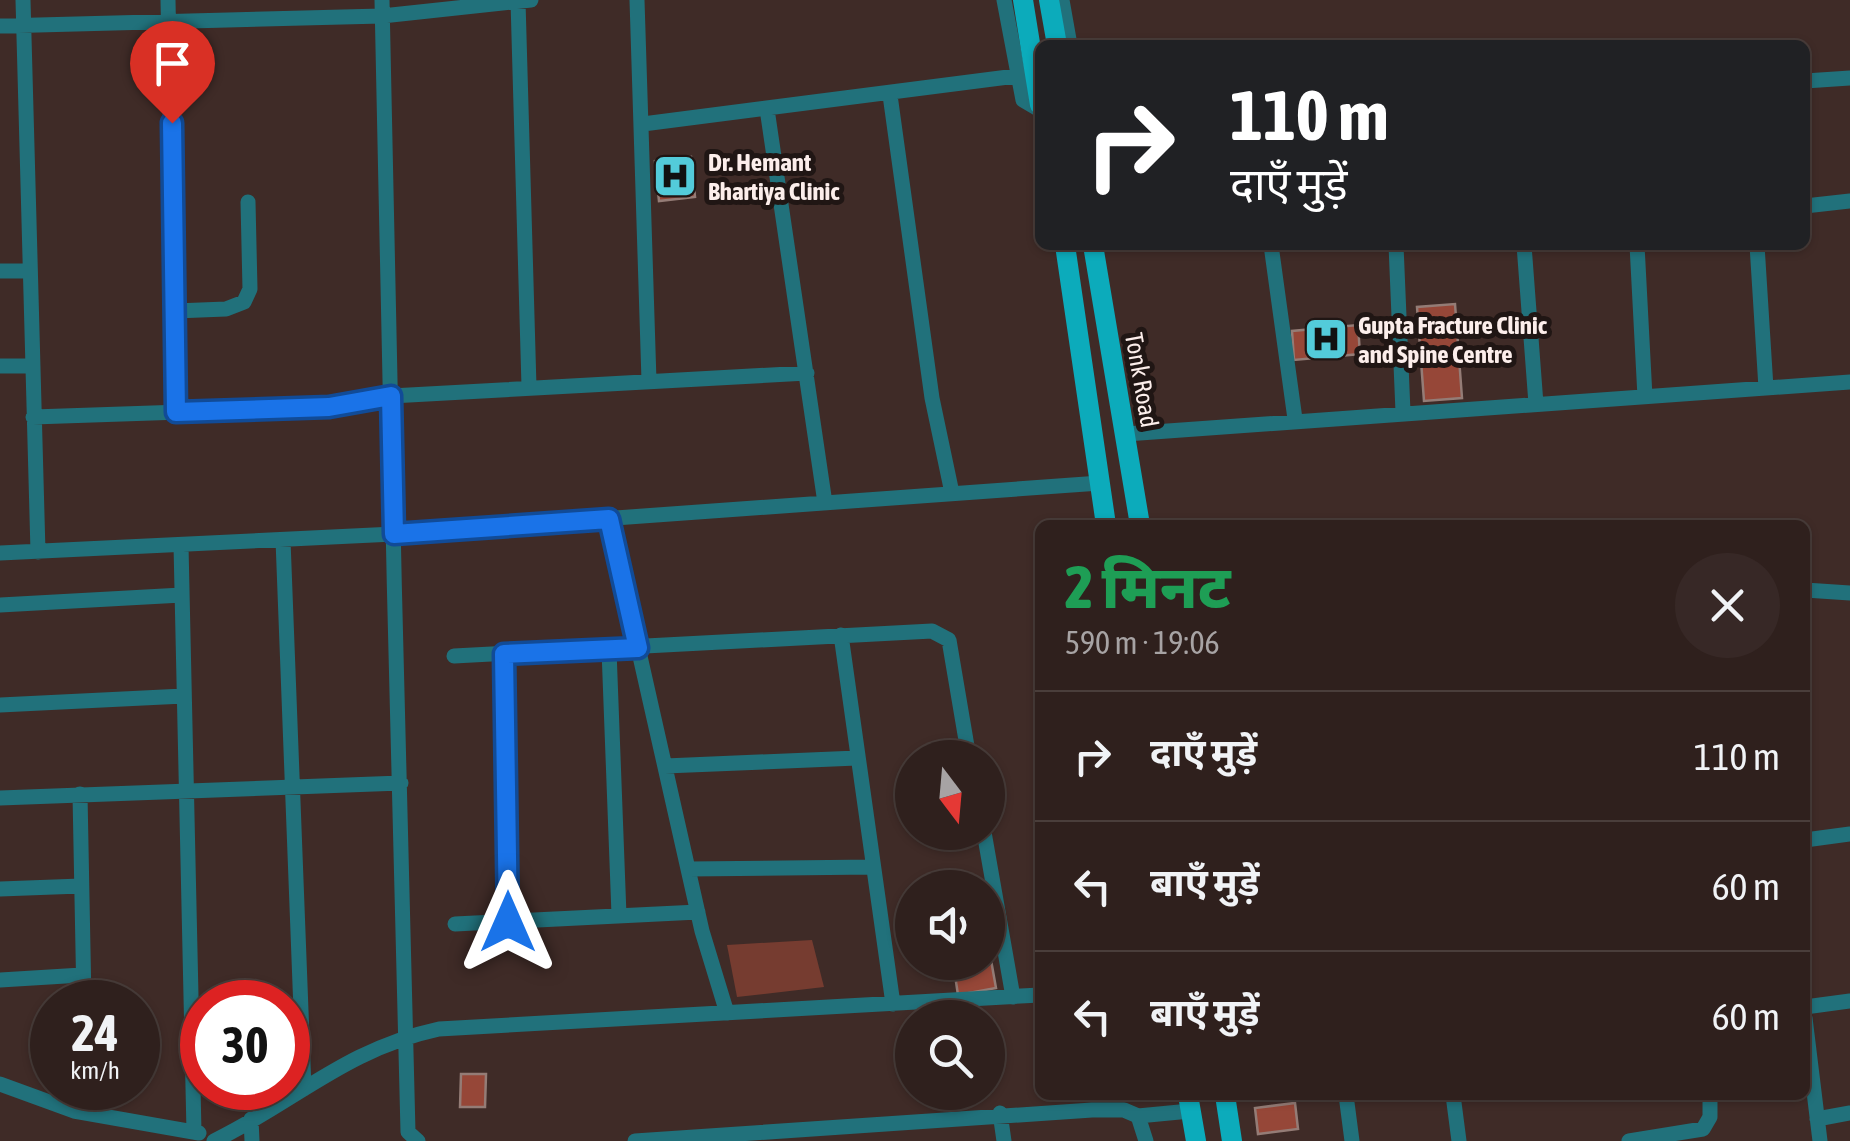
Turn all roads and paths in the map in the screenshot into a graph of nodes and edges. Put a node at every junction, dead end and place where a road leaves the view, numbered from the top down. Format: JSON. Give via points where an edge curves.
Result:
{"nodes":[{"id":1,"x":23,"y":0,"type":"edge"},
{"id":2,"x":168,"y":0,"type":"edge"},
{"id":3,"x":531,"y":0,"type":"edge"},
{"id":4,"x":637,"y":0,"type":"edge"},
{"id":5,"x":1004,"y":0,"type":"edge"},
{"id":6,"x":1023,"y":0,"type":"edge"},
{"id":7,"x":1048,"y":0,"type":"edge"},
{"id":8,"x":1062,"y":0,"type":"edge"},
{"id":9,"x":518,"y":1,"type":"edge"},
{"id":10,"x":492,"y":2,"type":"edge"},
{"id":11,"x":382,"y":8,"type":"edge"},
{"id":12,"x":170,"y":22,"type":"junction"},
{"id":13,"x":24,"y":24,"type":"junction"},
{"id":14,"x":0,"y":26,"type":"edge"},
{"id":15,"x":1056,"y":40,"type":"edge"},
{"id":16,"x":1069,"y":40,"type":"edge"},
{"id":17,"x":1016,"y":76,"type":"junction"},
{"id":18,"x":1035,"y":77,"type":"edge"},
{"id":19,"x":1850,"y":78,"type":"edge"},
{"id":20,"x":1810,"y":81,"type":"edge"},
{"id":21,"x":890,"y":94,"type":"junction"},
{"id":22,"x":1035,"y":102,"type":"edge"},
{"id":23,"x":767,"y":109,"type":"junction"},
{"id":24,"x":643,"y":124,"type":"junction"},
{"id":25,"x":248,"y":202,"type":"dead end"},
{"id":26,"x":1850,"y":202,"type":"edge"},
{"id":27,"x":1810,"y":206,"type":"edge"},
{"id":28,"x":1066,"y":250,"type":"edge"},
{"id":29,"x":1094,"y":250,"type":"edge"},
{"id":30,"x":1272,"y":250,"type":"edge"},
{"id":31,"x":1396,"y":250,"type":"edge"},
{"id":32,"x":1524,"y":250,"type":"edge"},
{"id":33,"x":1637,"y":250,"type":"edge"},
{"id":34,"x":1756,"y":250,"type":"edge"},
{"id":35,"x":0,"y":271,"type":"edge"},
{"id":36,"x":28,"y":271,"type":"junction"},
{"id":37,"x":175,"y":311,"type":"junction"},
{"id":38,"x":0,"y":366,"type":"edge"},
{"id":39,"x":32,"y":366,"type":"junction"},
{"id":40,"x":806,"y":374,"type":"junction"},
{"id":41,"x":648,"y":380,"type":"junction"},
{"id":42,"x":1850,"y":382,"type":"edge"},
{"id":43,"x":529,"y":387,"type":"junction"},
{"id":44,"x":1766,"y":388,"type":"junction"},
{"id":45,"x":391,"y":396,"type":"junction"},
{"id":46,"x":1646,"y":397,"type":"junction"},
{"id":47,"x":1536,"y":404,"type":"junction"},
{"id":48,"x":176,"y":412,"type":"junction"},
{"id":49,"x":1403,"y":412,"type":"junction"},
{"id":50,"x":34,"y":417,"type":"junction"},
{"id":51,"x":1295,"y":419,"type":"junction"},
{"id":52,"x":1126,"y":434,"type":"junction"},
{"id":53,"x":1100,"y":483,"type":"junction"},
{"id":54,"x":952,"y":494,"type":"junction"},
{"id":55,"x":825,"y":503,"type":"junction"},
{"id":56,"x":609,"y":519,"type":"junction"},
{"id":57,"x":1105,"y":520,"type":"edge"},
{"id":58,"x":1139,"y":520,"type":"edge"},
{"id":59,"x":394,"y":534,"type":"junction"},
{"id":60,"x":283,"y":540,"type":"junction"},
{"id":61,"x":181,"y":545,"type":"junction"},
{"id":62,"x":38,"y":552,"type":"junction"},
{"id":63,"x":0,"y":554,"type":"edge"},
{"id":64,"x":1810,"y":590,"type":"edge"},
{"id":65,"x":1850,"y":593,"type":"edge"},
{"id":66,"x":182,"y":594,"type":"junction"},
{"id":67,"x":0,"y":605,"type":"edge"},
{"id":68,"x":841,"y":635,"type":"junction"},
{"id":69,"x":638,"y":648,"type":"junction"},
{"id":70,"x":609,"y":650,"type":"junction"},
{"id":71,"x":504,"y":654,"type":"junction"},
{"id":72,"x":454,"y":656,"type":"dead end"},
{"id":73,"x":184,"y":696,"type":"junction"},
{"id":74,"x":0,"y":705,"type":"edge"},
{"id":75,"x":966,"y":740,"type":"edge"},
{"id":76,"x":857,"y":758,"type":"junction"},
{"id":77,"x":666,"y":766,"type":"junction"},
{"id":78,"x":401,"y":783,"type":"junction"},
{"id":79,"x":295,"y":788,"type":"junction"},
{"id":80,"x":185,"y":792,"type":"junction"},
{"id":81,"x":80,"y":794,"type":"junction"},
{"id":82,"x":0,"y":798,"type":"edge"},
{"id":83,"x":1850,"y":834,"type":"edge"},
{"id":84,"x":1810,"y":839,"type":"edge"},
{"id":85,"x":987,"y":850,"type":"edge"},
{"id":86,"x":873,"y":868,"type":"junction"},
{"id":87,"x":688,"y":869,"type":"junction"},
{"id":88,"x":80,"y":886,"type":"junction"},
{"id":89,"x":0,"y":889,"type":"edge"},
{"id":90,"x":698,"y":912,"type":"junction"},
{"id":91,"x":619,"y":914,"type":"junction"},
{"id":92,"x":508,"y":922,"type":"junction"},
{"id":93,"x":455,"y":924,"type":"dead end"},
{"id":94,"x":82,"y":975,"type":"junction"},
{"id":95,"x":0,"y":980,"type":"edge"},
{"id":96,"x":82,"y":980,"type":"edge"},
{"id":97,"x":301,"y":980,"type":"edge"},
{"id":98,"x":1035,"y":996,"type":"edge"},
{"id":99,"x":1013,"y":997,"type":"junction"},
{"id":100,"x":1850,"y":1001,"type":"edge"},
{"id":101,"x":894,"y":1004,"type":"junction"},
{"id":102,"x":1810,"y":1006,"type":"edge"},
{"id":103,"x":728,"y":1013,"type":"junction"},
{"id":104,"x":408,"y":1036,"type":"junction"},
{"id":105,"x":1810,"y":1060,"type":"edge"},
{"id":106,"x":0,"y":1084,"type":"edge"},
{"id":107,"x":310,"y":1086,"type":"edge"},
{"id":108,"x":1226,"y":1100,"type":"edge"},
{"id":109,"x":1347,"y":1100,"type":"edge"},
{"id":110,"x":1454,"y":1100,"type":"edge"},
{"id":111,"x":1710,"y":1100,"type":"edge"},
{"id":112,"x":1189,"y":1103,"type":"edge"},
{"id":113,"x":269,"y":1110,"type":"edge"},
{"id":114,"x":1000,"y":1113,"type":"junction"},
{"id":115,"x":1850,"y":1113,"type":"edge"},
{"id":116,"x":1138,"y":1116,"type":"junction"},
{"id":117,"x":1817,"y":1119,"type":"junction"},
{"id":118,"x":252,"y":1120,"type":"junction"},
{"id":119,"x":873,"y":1122,"type":"junction"},
{"id":120,"x":194,"y":1132,"type":"junction"},
{"id":121,"x":763,"y":1136,"type":"edge"},
{"id":122,"x":411,"y":1138,"type":"edge"},
{"id":123,"x":217,"y":1140,"type":"edge"},
{"id":124,"x":252,"y":1141,"type":"edge"},
{"id":125,"x":635,"y":1141,"type":"edge"},
{"id":126,"x":876,"y":1141,"type":"edge"},
{"id":127,"x":1004,"y":1141,"type":"edge"},
{"id":128,"x":1146,"y":1141,"type":"edge"},
{"id":129,"x":1196,"y":1141,"type":"edge"},
{"id":130,"x":1232,"y":1141,"type":"edge"},
{"id":131,"x":1352,"y":1141,"type":"edge"},
{"id":132,"x":1459,"y":1141,"type":"edge"},
{"id":133,"x":1629,"y":1141,"type":"edge"},
{"id":134,"x":1820,"y":1141,"type":"edge"}],
"edges":[{"from":1,"to":13,"type":"street"},
{"from":2,"to":12,"type":"street"},
{"from":3,"to":9,"type":"street"},
{"from":4,"to":24,"type":"street"},
{"from":5,"to":17,"type":"street"},
{"from":6,"to":18,"type":"main road"},
{"from":7,"to":15,"type":"main road"},
{"from":8,"to":16,"type":"street"},
{"from":9,"to":10,"type":"street"},
{"from":9,"to":43,"type":"street"},
{"from":10,"to":11,"type":"street"},
{"from":11,"to":12,"type":"street"},
{"from":11,"to":45,"type":"street"},
{"from":12,"to":13,"type":"street"},
{"from":12,"to":37,"type":"street"},
{"from":13,"to":14,"type":"street"},
{"from":13,"to":36,"type":"street"},
{"from":17,"to":21,"type":"street"},
{"from":17,"to":22,"type":"street","via":[[1023,100]]},
{"from":19,"to":20,"type":"street"},
{"from":21,"to":23,"type":"street"},
{"from":21,"to":54,"type":"street","via":[[929,380]]},
{"from":23,"to":24,"type":"street"},
{"from":23,"to":40,"type":"street"},
{"from":24,"to":41,"type":"street"},
{"from":25,"to":37,"type":"street","via":[[250,289],[244,302]]},
{"from":26,"to":27,"type":"street"},
{"from":28,"to":53,"type":"main road"},
{"from":29,"to":52,"type":"main road","name":"Tonk Road"},
{"from":30,"to":51,"type":"street"},
{"from":31,"to":49,"type":"street"},
{"from":32,"to":47,"type":"street"},
{"from":33,"to":46,"type":"street"},
{"from":34,"to":44,"type":"street"},
{"from":35,"to":36,"type":"street"},
{"from":36,"to":39,"type":"street"},
{"from":37,"to":48,"type":"street"},
{"from":38,"to":39,"type":"street"},
{"from":39,"to":50,"type":"street"},
{"from":40,"to":41,"type":"street"},
{"from":40,"to":55,"type":"street"},
{"from":41,"to":43,"type":"street"},
{"from":42,"to":44,"type":"street"},
{"from":43,"to":45,"type":"street"},
{"from":44,"to":46,"type":"street"},
{"from":45,"to":48,"type":"street","via":[[329,407]]},
{"from":45,"to":59,"type":"street"},
{"from":46,"to":47,"type":"street"},
{"from":47,"to":49,"type":"street"},
{"from":48,"to":50,"type":"street"},
{"from":49,"to":51,"type":"street"},
{"from":50,"to":62,"type":"street"},
{"from":51,"to":52,"type":"street"},
{"from":52,"to":58,"type":"main road","name":"Tonk Road"},
{"from":53,"to":54,"type":"street"},
{"from":53,"to":57,"type":"main road"},
{"from":54,"to":55,"type":"street"},
{"from":55,"to":56,"type":"street"},
{"from":56,"to":59,"type":"street"},
{"from":56,"to":69,"type":"street"},
{"from":59,"to":60,"type":"street"},
{"from":59,"to":78,"type":"street"},
{"from":60,"to":61,"type":"street"},
{"from":60,"to":79,"type":"street"},
{"from":61,"to":62,"type":"street"},
{"from":61,"to":66,"type":"street"},
{"from":62,"to":63,"type":"street"},
{"from":64,"to":65,"type":"street"},
{"from":66,"to":67,"type":"street"},
{"from":66,"to":73,"type":"street"},
{"from":68,"to":69,"type":"street"},
{"from":68,"to":75,"type":"street","via":[[942,633],[953,656]]},
{"from":68,"to":76,"type":"street"},
{"from":69,"to":70,"type":"street"},
{"from":69,"to":77,"type":"street"},
{"from":70,"to":71,"type":"street"},
{"from":70,"to":91,"type":"street"},
{"from":71,"to":72,"type":"street"},
{"from":71,"to":92,"type":"street"},
{"from":73,"to":74,"type":"street"},
{"from":73,"to":80,"type":"street"},
{"from":76,"to":77,"type":"street"},
{"from":76,"to":86,"type":"street"},
{"from":77,"to":87,"type":"street"},
{"from":78,"to":79,"type":"street"},
{"from":78,"to":104,"type":"street","via":[[400,930]]},
{"from":79,"to":80,"type":"street"},
{"from":79,"to":97,"type":"street"},
{"from":80,"to":81,"type":"street"},
{"from":80,"to":120,"type":"street"},
{"from":81,"to":82,"type":"street"},
{"from":81,"to":88,"type":"street"},
{"from":83,"to":84,"type":"street"},
{"from":85,"to":99,"type":"street"},
{"from":86,"to":87,"type":"street"},
{"from":86,"to":101,"type":"street"},
{"from":87,"to":90,"type":"street"},
{"from":88,"to":89,"type":"street"},
{"from":88,"to":94,"type":"street"},
{"from":90,"to":91,"type":"street"},
{"from":90,"to":103,"type":"street"},
{"from":91,"to":92,"type":"street"},
{"from":92,"to":93,"type":"street"},
{"from":94,"to":95,"type":"street"},
{"from":94,"to":96,"type":"street"},
{"from":98,"to":99,"type":"street"},
{"from":99,"to":101,"type":"street"},
{"from":100,"to":102,"type":"street"},
{"from":101,"to":103,"type":"street"},
{"from":103,"to":104,"type":"street"},
{"from":104,"to":107,"type":"street","via":[[364,1052]]},
{"from":104,"to":122,"type":"street"},
{"from":105,"to":117,"type":"street"},
{"from":106,"to":120,"type":"street","via":[[74,1111]]},
{"from":108,"to":130,"type":"main road"},
{"from":109,"to":131,"type":"street"},
{"from":110,"to":132,"type":"street"},
{"from":111,"to":133,"type":"street","via":[[1703,1129]]},
{"from":112,"to":116,"type":"street"},
{"from":112,"to":129,"type":"main road"},
{"from":113,"to":118,"type":"street"},
{"from":114,"to":116,"type":"street","via":[[1124,1110]]},
{"from":114,"to":119,"type":"street"},
{"from":114,"to":127,"type":"street"},
{"from":115,"to":117,"type":"street"},
{"from":116,"to":128,"type":"street"},
{"from":117,"to":134,"type":"street"},
{"from":118,"to":123,"type":"street"},
{"from":118,"to":124,"type":"street"},
{"from":119,"to":121,"type":"street"},
{"from":119,"to":126,"type":"street"},
{"from":120,"to":123,"type":"street"},
{"from":121,"to":125,"type":"street"}]}
